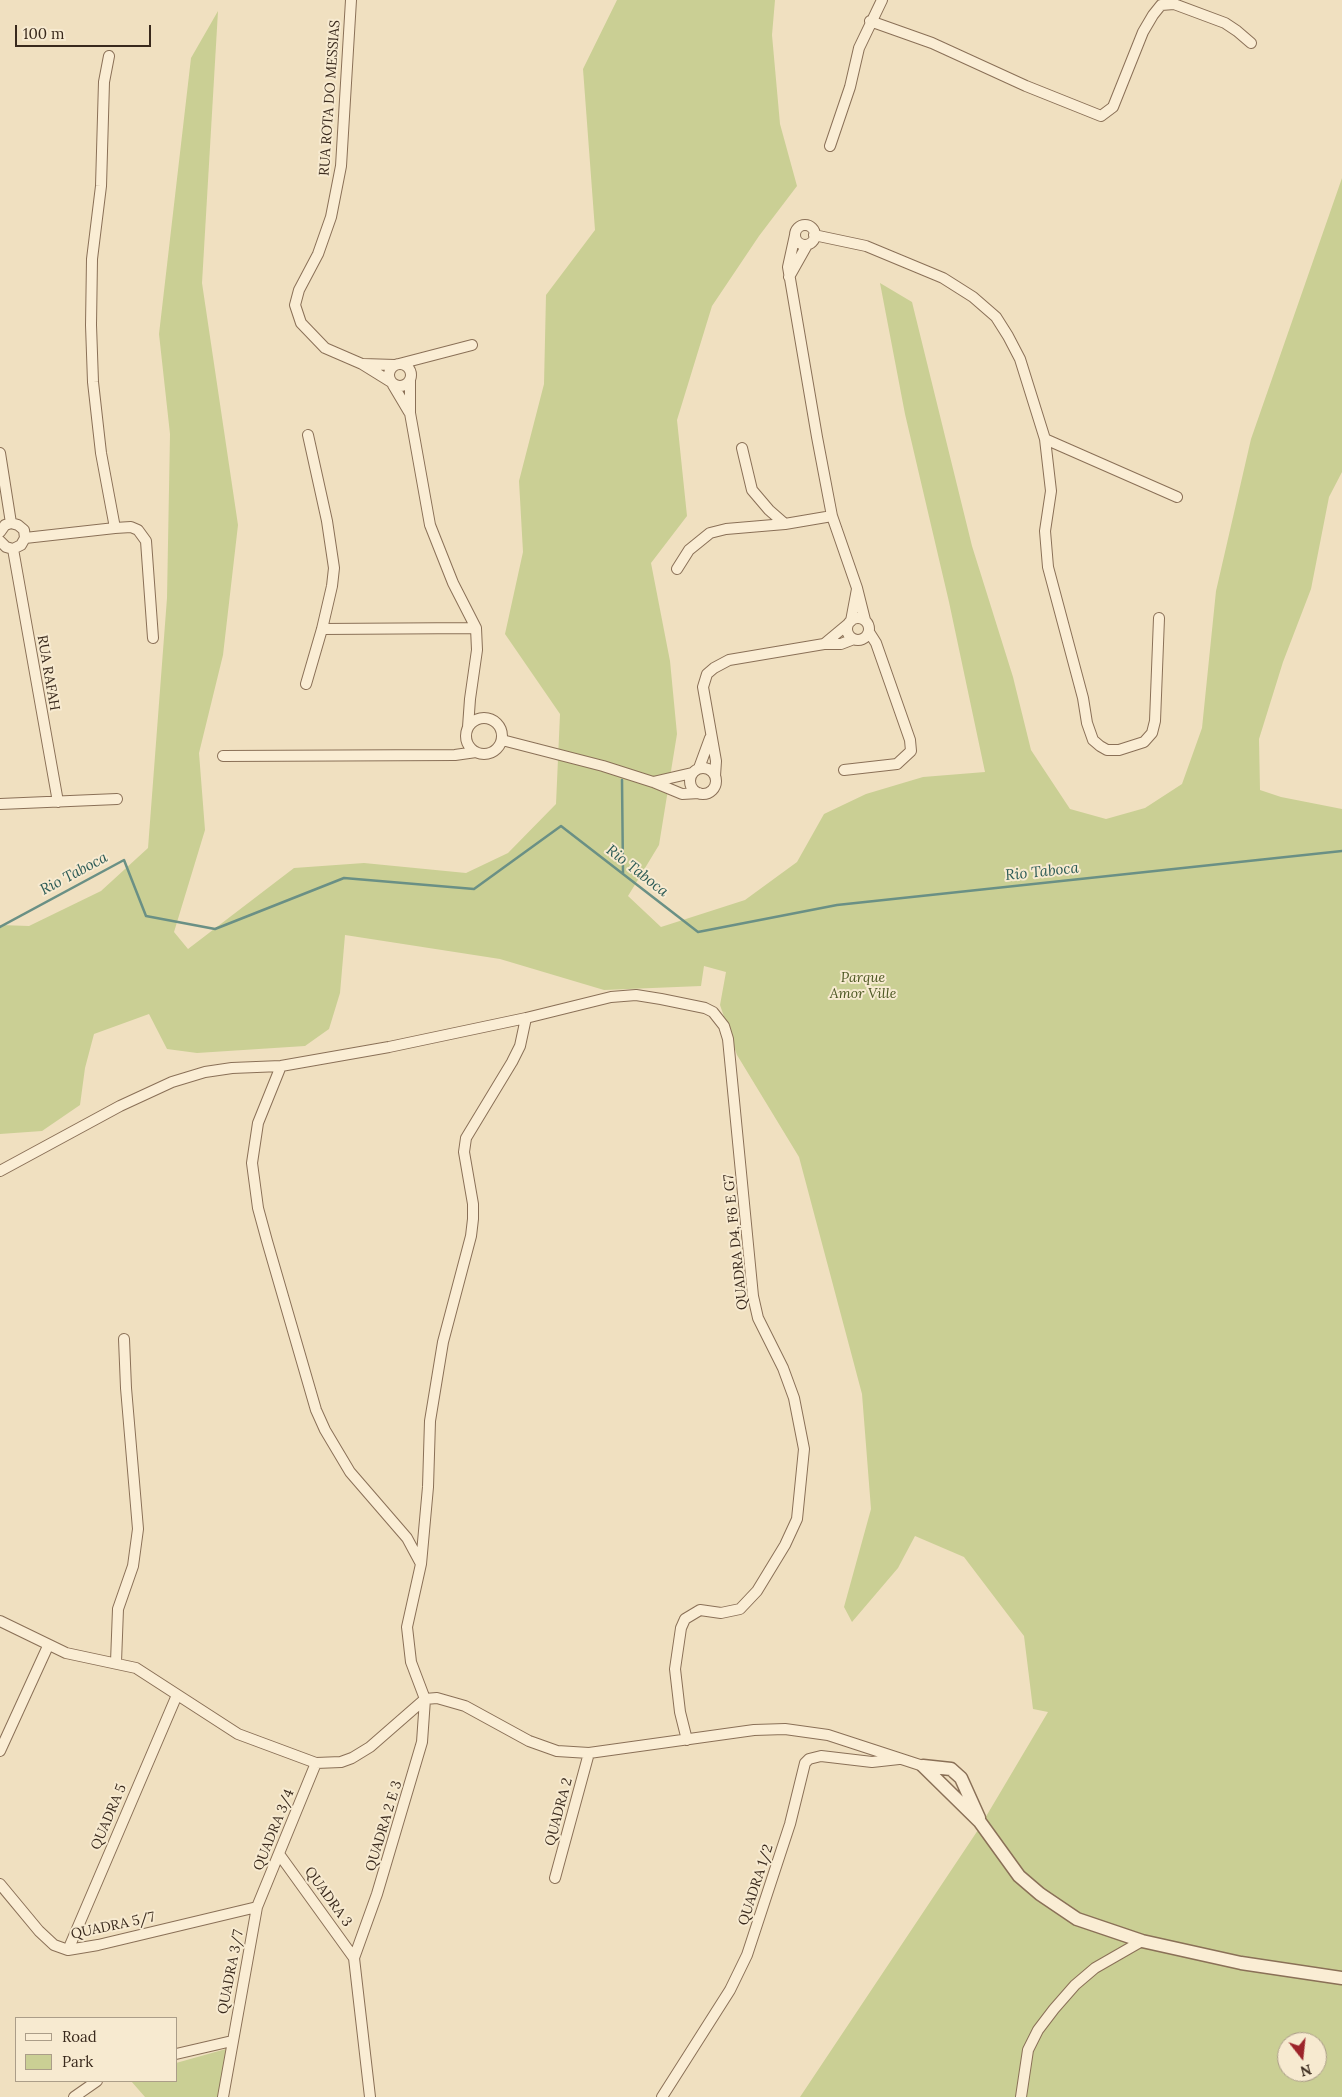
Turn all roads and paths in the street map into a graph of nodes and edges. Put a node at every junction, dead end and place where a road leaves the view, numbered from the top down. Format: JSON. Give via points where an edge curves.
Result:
{"nodes":[{"id":1,"x":351,"y":0,"type":"edge"},
{"id":2,"x":882,"y":0,"type":"edge"},
{"id":3,"x":870,"y":20,"type":"junction"},
{"id":4,"x":1251,"y":43,"type":"dead end"},
{"id":5,"x":109,"y":56,"type":"dead end"},
{"id":6,"x":830,"y":146,"type":"dead end"},
{"id":7,"x":795,"y":235,"type":"junction"},
{"id":8,"x":814,"y":236,"type":"junction"},
{"id":9,"x":807,"y":244,"type":"junction"},
{"id":10,"x":790,"y":278,"type":"junction"},
{"id":11,"x":472,"y":345,"type":"dead end"},
{"id":12,"x":427,"y":357,"type":"junction"},
{"id":13,"x":362,"y":364,"type":"junction"},
{"id":14,"x":397,"y":364,"type":"junction"},
{"id":15,"x":411,"y":379,"type":"junction"},
{"id":16,"x":392,"y":383,"type":"junction"},
{"id":17,"x":410,"y":413,"type":"junction"},
{"id":18,"x":308,"y":434,"type":"dead end"},
{"id":19,"x":1045,"y":439,"type":"junction"},
{"id":20,"x":742,"y":448,"type":"dead end"},
{"id":21,"x":0,"y":453,"type":"edge"},
{"id":22,"x":1177,"y":497,"type":"dead end"},
{"id":23,"x":832,"y":516,"type":"junction"},
{"id":24,"x":11,"y":523,"type":"junction"},
{"id":25,"x":785,"y":524,"type":"junction"},
{"id":26,"x":115,"y":528,"type":"junction"},
{"id":27,"x":0,"y":532,"type":"edge"},
{"id":28,"x":25,"y":538,"type":"junction"},
{"id":29,"x":0,"y":541,"type":"edge"},
{"id":30,"x":13,"y":549,"type":"junction"},
{"id":31,"x":676,"y":569,"type":"dead end"},
{"id":32,"x":857,"y":588,"type":"junction"},
{"id":33,"x":1159,"y":618,"type":"dead end"},
{"id":34,"x":865,"y":620,"type":"junction"},
{"id":35,"x":849,"y":623,"type":"junction"},
{"id":36,"x":476,"y":628,"type":"junction"},
{"id":37,"x":322,"y":630,"type":"junction"},
{"id":38,"x":869,"y":632,"type":"junction"},
{"id":39,"x":152,"y":638,"type":"dead end"},
{"id":40,"x":857,"y":640,"type":"junction"},
{"id":41,"x":824,"y":644,"type":"junction"},
{"id":42,"x":878,"y":649,"type":"junction"},
{"id":43,"x":306,"y":684,"type":"dead end"},
{"id":44,"x":470,"y":699,"type":"junction"},
{"id":45,"x":482,"y":718,"type":"junction"},
{"id":46,"x":468,"y":727,"type":"junction"},
{"id":47,"x":711,"y":735,"type":"junction"},
{"id":48,"x":466,"y":739,"type":"junction"},
{"id":49,"x":502,"y":740,"type":"junction"},
{"id":50,"x":476,"y":752,"type":"junction"},
{"id":51,"x":455,"y":755,"type":"junction"},
{"id":52,"x":223,"y":756,"type":"dead end"},
{"id":53,"x":696,"y":770,"type":"junction"},
{"id":54,"x":844,"y":770,"type":"dead end"},
{"id":55,"x":715,"y":776,"type":"junction"},
{"id":56,"x":653,"y":782,"type":"junction"},
{"id":57,"x":699,"y":793,"type":"junction"},
{"id":58,"x":117,"y":799,"type":"dead end"},
{"id":59,"x":58,"y":802,"type":"junction"},
{"id":60,"x":0,"y":804,"type":"edge"},
{"id":61,"x":526,"y":1018,"type":"junction"},
{"id":62,"x":281,"y":1066,"type":"junction"},
{"id":63,"x":0,"y":1171,"type":"edge"},
{"id":64,"x":124,"y":1339,"type":"dead end"},
{"id":65,"x":421,"y":1564,"type":"junction"},
{"id":66,"x":0,"y":1621,"type":"edge"},
{"id":67,"x":48,"y":1646,"type":"junction"},
{"id":68,"x":116,"y":1662,"type":"junction"},
{"id":69,"x":177,"y":1695,"type":"junction"},
{"id":70,"x":425,"y":1699,"type":"junction"},
{"id":71,"x":687,"y":1740,"type":"junction"},
{"id":72,"x":0,"y":1751,"type":"edge"},
{"id":73,"x":589,"y":1753,"type":"junction"},
{"id":74,"x":905,"y":1759,"type":"junction"},
{"id":75,"x":316,"y":1763,"type":"junction"},
{"id":76,"x":923,"y":1766,"type":"joint"},
{"id":77,"x":278,"y":1854,"type":"junction"},
{"id":78,"x":555,"y":1878,"type":"dead end"},
{"id":79,"x":0,"y":1884,"type":"edge"},
{"id":80,"x":257,"y":1908,"type":"junction"},
{"id":81,"x":1142,"y":1941,"type":"junction"},
{"id":82,"x":68,"y":1950,"type":"junction"},
{"id":83,"x":354,"y":1958,"type":"junction"},
{"id":84,"x":1342,"y":1978,"type":"edge"},
{"id":85,"x":232,"y":2041,"type":"junction"},
{"id":86,"x":178,"y":2054,"type":"edge"},
{"id":87,"x":96,"y":2082,"type":"edge"},
{"id":88,"x":74,"y":2097,"type":"edge"},
{"id":89,"x":223,"y":2097,"type":"edge"},
{"id":90,"x":370,"y":2097,"type":"edge"},
{"id":91,"x":662,"y":2097,"type":"edge"},
{"id":92,"x":1021,"y":2097,"type":"edge"}],
"edges":[{"from":1,"to":13,"type":"street","name":"RUA ROTA DO MESSIAS","via":[[340,173],[331,218],[295,305],[301,323],[312,337],[325,348]]},
{"from":2,"to":3,"type":"street"},
{"from":3,"to":4,"type":"street","via":[[1101,116],[1113,107],[1143,32],[1152,14],[1162,5],[1174,4],[1225,24]]},
{"from":3,"to":6,"type":"street"},
{"from":5,"to":26,"type":"street","via":[[103,92],[101,186],[92,259],[91,325],[101,453]]},
{"from":7,"to":8,"type":"street","via":[[799,227],[805,225],[811,227]]},
{"from":7,"to":9,"type":"street","via":[[798,243]]},
{"from":7,"to":10,"type":"street","via":[[788,258]]},
{"from":8,"to":9,"type":"street"},
{"from":8,"to":19,"type":"street","via":[[844,240],[907,262],[943,278],[973,297],[990,312],[1020,359]]},
{"from":9,"to":10,"type":"street"},
{"from":10,"to":23,"type":"street"},
{"from":11,"to":12,"type":"street"},
{"from":12,"to":14,"type":"street"},
{"from":12,"to":15,"type":"street"},
{"from":13,"to":14,"type":"street"},
{"from":13,"to":16,"type":"street"},
{"from":14,"to":15,"type":"street","via":[[408,368]]},
{"from":14,"to":16,"type":"street","via":[[389,373]]},
{"from":15,"to":16,"type":"street","via":[[401,387]]},
{"from":15,"to":17,"type":"street"},
{"from":16,"to":17,"type":"street"},
{"from":17,"to":36,"type":"street","via":[[430,525],[453,583]]},
{"from":18,"to":37,"type":"street","via":[[334,568]]},
{"from":19,"to":22,"type":"street"},
{"from":19,"to":33,"type":"street","via":[[1051,491],[1045,531],[1048,566],[1087,723],[1093,740],[1108,750],[1144,742],[1152,733]]},
{"from":20,"to":25,"type":"street","via":[[752,490]]},
{"from":21,"to":24,"type":"street"},
{"from":23,"to":25,"type":"street"},
{"from":23,"to":32,"type":"street"},
{"from":24,"to":27,"type":"street"},
{"from":24,"to":28,"type":"street","via":[[24,530]]},
{"from":25,"to":31,"type":"street","via":[[710,533],[688,550]]},
{"from":26,"to":28,"type":"street"},
{"from":26,"to":39,"type":"street","via":[[131,527],[138,530],[146,541]]},
{"from":28,"to":30,"type":"street"},
{"from":29,"to":30,"type":"street"},
{"from":30,"to":59,"type":"street","name":"RUA RAFAH"},
{"from":32,"to":34,"type":"street"},
{"from":32,"to":35,"type":"street"},
{"from":34,"to":35,"type":"street","via":[[860,618]]},
{"from":34,"to":38,"type":"street"},
{"from":35,"to":40,"type":"street","via":[[848,633]]},
{"from":35,"to":41,"type":"street"},
{"from":36,"to":37,"type":"street"},
{"from":36,"to":44,"type":"street","via":[[477,650]]},
{"from":37,"to":43,"type":"street"},
{"from":38,"to":40,"type":"street"},
{"from":38,"to":42,"type":"street"},
{"from":40,"to":41,"type":"street"},
{"from":40,"to":42,"type":"street"},
{"from":41,"to":47,"type":"street","via":[[729,660],[714,668],[707,674],[703,687]]},
{"from":42,"to":54,"type":"street","via":[[911,751],[897,764]]},
{"from":44,"to":45,"type":"street"},
{"from":44,"to":46,"type":"street"},
{"from":45,"to":46,"type":"street"},
{"from":45,"to":49,"type":"street","via":[[497,722]]},
{"from":46,"to":48,"type":"street"},
{"from":47,"to":53,"type":"street"},
{"from":47,"to":55,"type":"street"},
{"from":48,"to":50,"type":"street"},
{"from":48,"to":51,"type":"street"},
{"from":49,"to":50,"type":"street","via":[[492,753]]},
{"from":49,"to":56,"type":"street"},
{"from":50,"to":51,"type":"street"},
{"from":51,"to":52,"type":"street"},
{"from":53,"to":55,"type":"street","via":[[710,770]]},
{"from":53,"to":56,"type":"street"},
{"from":53,"to":57,"type":"street","via":[[690,785]]},
{"from":55,"to":57,"type":"street","via":[[716,784],[711,791]]},
{"from":56,"to":57,"type":"street","via":[[682,794]]},
{"from":58,"to":59,"type":"street"},
{"from":59,"to":60,"type":"street"},
{"from":61,"to":62,"type":"street"},
{"from":61,"to":65,"type":"street","via":[[520,1046],[466,1138],[464,1152],[473,1220],[443,1342],[430,1421]]},
{"from":61,"to":71,"type":"street","name":"QUADRA D4, F6 E G7","via":[[636,995],[705,1008],[718,1017],[728,1040],[753,1296],[758,1318],[794,1398],[804,1449],[796,1519],[785,1545],[757,1591],[740,1609],[722,1612],[700,1610],[686,1619],[681,1628],[675,1669]]},
{"from":62,"to":63,"type":"street","via":[[204,1072],[172,1082],[120,1106]]},
{"from":62,"to":65,"type":"street","via":[[258,1123],[252,1163],[267,1242],[316,1410],[325,1430],[350,1472],[407,1538]]},
{"from":64,"to":68,"type":"street","via":[[138,1529],[133,1566],[118,1608]]},
{"from":65,"to":70,"type":"street","via":[[407,1627],[411,1662]]},
{"from":66,"to":67,"type":"street"},
{"from":67,"to":68,"type":"street","via":[[80,1657]]},
{"from":67,"to":72,"type":"street"},
{"from":68,"to":69,"type":"street","via":[[136,1668]]},
{"from":69,"to":75,"type":"street","via":[[238,1734]]},
{"from":69,"to":82,"type":"street","name":"QUADRA 5"},
{"from":70,"to":73,"type":"street","via":[[449,1700],[465,1706],[543,1747],[562,1752]]},
{"from":70,"to":75,"type":"street","via":[[352,1758]]},
{"from":70,"to":83,"type":"street","name":"QUADRA 2 E 3","via":[[417,1765],[378,1894]]},
{"from":71,"to":73,"type":"street"},
{"from":71,"to":74,"type":"street","via":[[785,1729],[828,1735]]},
{"from":73,"to":78,"type":"street","name":"QUADRA 2"},
{"from":74,"to":76,"type":"street"},
{"from":74,"to":91,"type":"street","name":"QUADRA 1/2","via":[[872,1762],[821,1756],[809,1759],[805,1764],[790,1824],[747,1955],[730,1990]]},
{"from":75,"to":77,"type":"street","name":"QUADRA 3/4"},
{"from":76,"to":81,"type":"street","via":[[980,1822],[1019,1876],[1040,1894],[1077,1919]]},
{"from":77,"to":80,"type":"street","name":"QUADRA 3/4"},
{"from":77,"to":83,"type":"street","name":"QUADRA 3"},
{"from":79,"to":82,"type":"street","name":"QUADRA 5/7","via":[[39,1931],[54,1945]]},
{"from":80,"to":82,"type":"street","name":"QUADRA 5/7"},
{"from":80,"to":85,"type":"street","name":"QUADRA 3/7"},
{"from":81,"to":84,"type":"street","via":[[1242,1963]]},
{"from":81,"to":92,"type":"street","via":[[1095,1968],[1054,2009],[1028,2050]]},
{"from":83,"to":90,"type":"street"},
{"from":85,"to":86,"type":"street"},
{"from":85,"to":89,"type":"street","name":"QUADRA 3/7"},
{"from":87,"to":88,"type":"street"}]}
